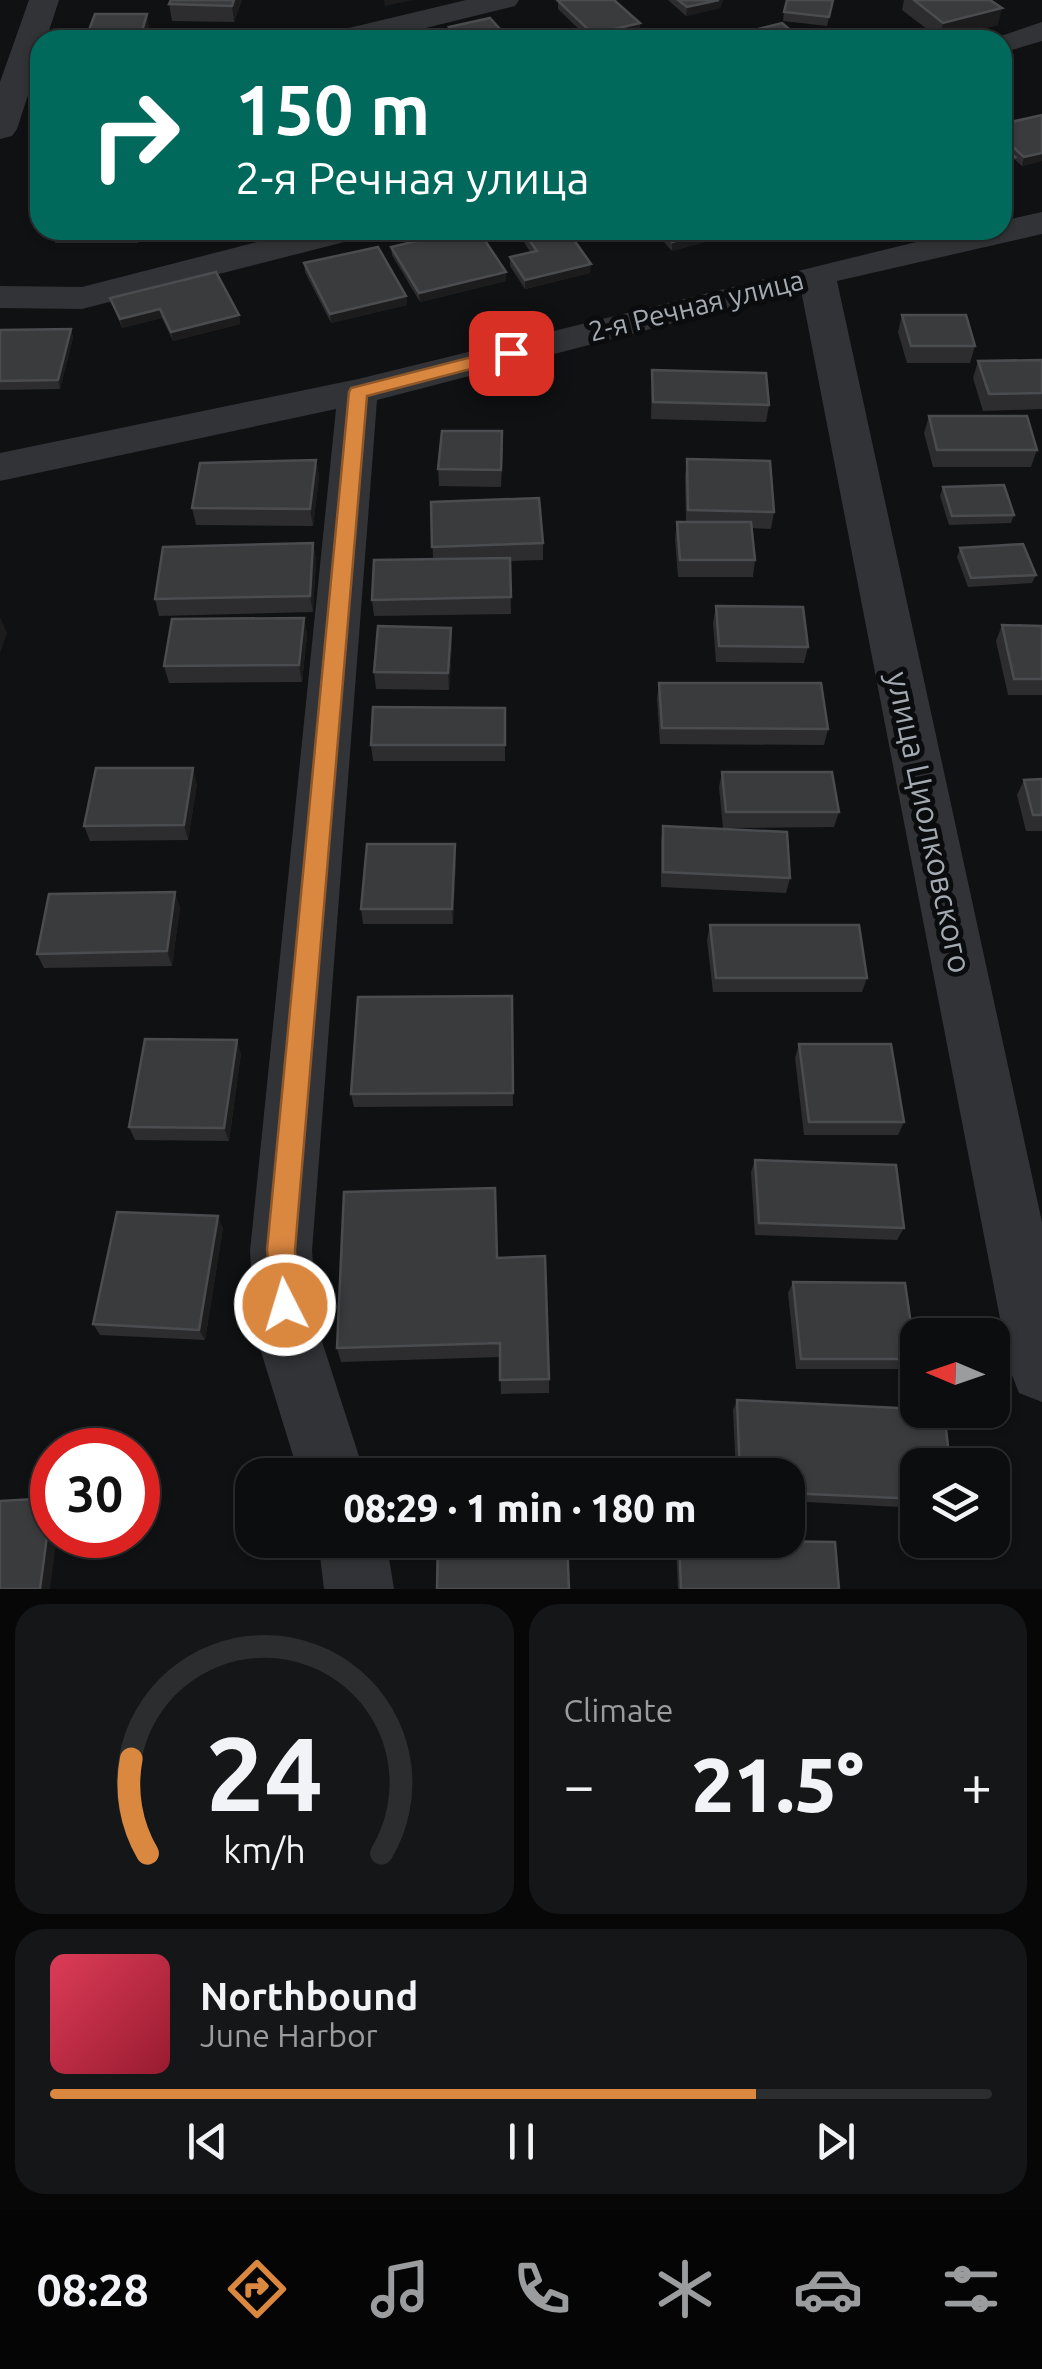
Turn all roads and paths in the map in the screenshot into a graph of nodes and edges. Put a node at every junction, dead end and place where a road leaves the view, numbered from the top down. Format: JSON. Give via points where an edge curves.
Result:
{"nodes":[{"id":1,"x":44,"y":0,"type":"edge"},
{"id":2,"x":504,"y":0,"type":"edge"},
{"id":3,"x":38,"y":30,"type":"edge"},
{"id":4,"x":381,"y":30,"type":"edge"},
{"id":5,"x":1042,"y":31,"type":"edge"},
{"id":6,"x":1012,"y":41,"type":"edge"},
{"id":7,"x":30,"y":70,"type":"edge"},
{"id":8,"x":0,"y":128,"type":"edge"},
{"id":9,"x":1042,"y":223,"type":"edge"},
{"id":10,"x":1012,"y":230,"type":"edge"},
{"id":11,"x":308,"y":240,"type":"edge"},
{"id":12,"x":967,"y":240,"type":"edge"},
{"id":13,"x":817,"y":274,"type":"junction"},
{"id":14,"x":0,"y":297,"type":"edge"},
{"id":15,"x":358,"y":392,"type":"junction"},
{"id":16,"x":0,"y":467,"type":"edge"},
{"id":17,"x":1042,"y":1370,"type":"edge"},
{"id":18,"x":327,"y":1458,"type":"edge"},
{"id":19,"x":355,"y":1558,"type":"edge"},
{"id":20,"x":359,"y":1589,"type":"edge"}],
"edges":[{"from":1,"to":3,"type":"street"},
{"from":2,"to":4,"type":"street"},
{"from":5,"to":6,"type":"street"},
{"from":7,"to":8,"type":"street"},
{"from":9,"to":10,"type":"street","name":"2-я Речная улица"},
{"from":11,"to":14,"type":"street","via":[[82,298]]},
{"from":12,"to":13,"type":"street","name":"2-я Речная улица"},
{"from":13,"to":15,"type":"street","name":"2-я Речная улица"},
{"from":13,"to":17,"type":"street","name":"улица Циолковского"},
{"from":15,"to":16,"type":"street","name":"2-я Речная улица"},
{"from":15,"to":18,"type":"street","via":[[281,1250],[287,1332]]},
{"from":19,"to":20,"type":"street"}]}
